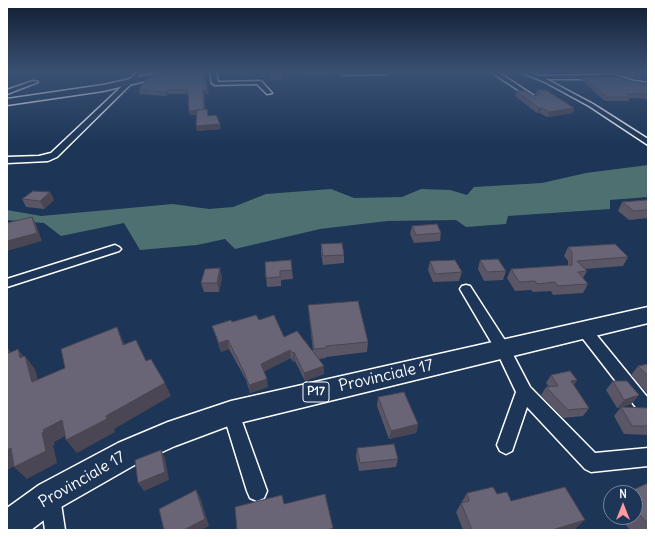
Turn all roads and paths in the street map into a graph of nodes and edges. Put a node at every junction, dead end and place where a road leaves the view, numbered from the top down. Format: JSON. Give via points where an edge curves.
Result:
{"nodes":[{"id":1,"x":41,"y":97,"type":"edge"},
{"id":2,"x":113,"y":97,"type":"edge"},
{"id":3,"x":575,"y":97,"type":"edge"},
{"id":4,"x":7,"y":102,"type":"edge"},
{"id":5,"x":648,"y":143,"type":"edge"},
{"id":6,"x":7,"y":160,"type":"edge"},
{"id":7,"x":115,"y":248,"type":"dead end"},
{"id":8,"x":7,"y":283,"type":"edge"},
{"id":9,"x":466,"y":289,"type":"dead end"},
{"id":10,"x":648,"y":315,"type":"edge"},
{"id":11,"x":585,"y":331,"type":"junction"},
{"id":12,"x":503,"y":349,"type":"junction"},
{"id":13,"x":524,"y":392,"type":"junction"},
{"id":14,"x":648,"y":410,"type":"edge"},
{"id":15,"x":231,"y":413,"type":"junction"},
{"id":16,"x":506,"y":445,"type":"dead end"},
{"id":17,"x":648,"y":457,"type":"edge"},
{"id":18,"x":257,"y":491,"type":"dead end"},
{"id":19,"x":50,"y":496,"type":"junction"},
{"id":20,"x":7,"y":528,"type":"edge"},
{"id":21,"x":55,"y":530,"type":"edge"}],
"edges":[{"from":1,"to":4,"type":"street"},
{"from":2,"to":6,"type":"street","via":[[54,155],[39,159]]},
{"from":3,"to":5,"type":"street"},
{"from":7,"to":8,"type":"street"},
{"from":9,"to":12,"type":"street"},
{"from":10,"to":11,"type":"main road","name":"Provinciale 17","number":"P17"},
{"from":11,"to":12,"type":"main road","name":"Provinciale 17","number":"P17"},
{"from":11,"to":14,"type":"street"},
{"from":12,"to":13,"type":"street"},
{"from":12,"to":15,"type":"main road","name":"Provinciale 17","number":"P17"},
{"from":13,"to":16,"type":"street"},
{"from":13,"to":17,"type":"street","via":[[590,463]]},
{"from":15,"to":18,"type":"street"},
{"from":15,"to":19,"type":"main road","name":"Provinciale 17","number":"P17","via":[[168,435],[128,453]]},
{"from":19,"to":20,"type":"main road","name":"Provinciale 17","number":"P17"},
{"from":19,"to":21,"type":"street"}]}
